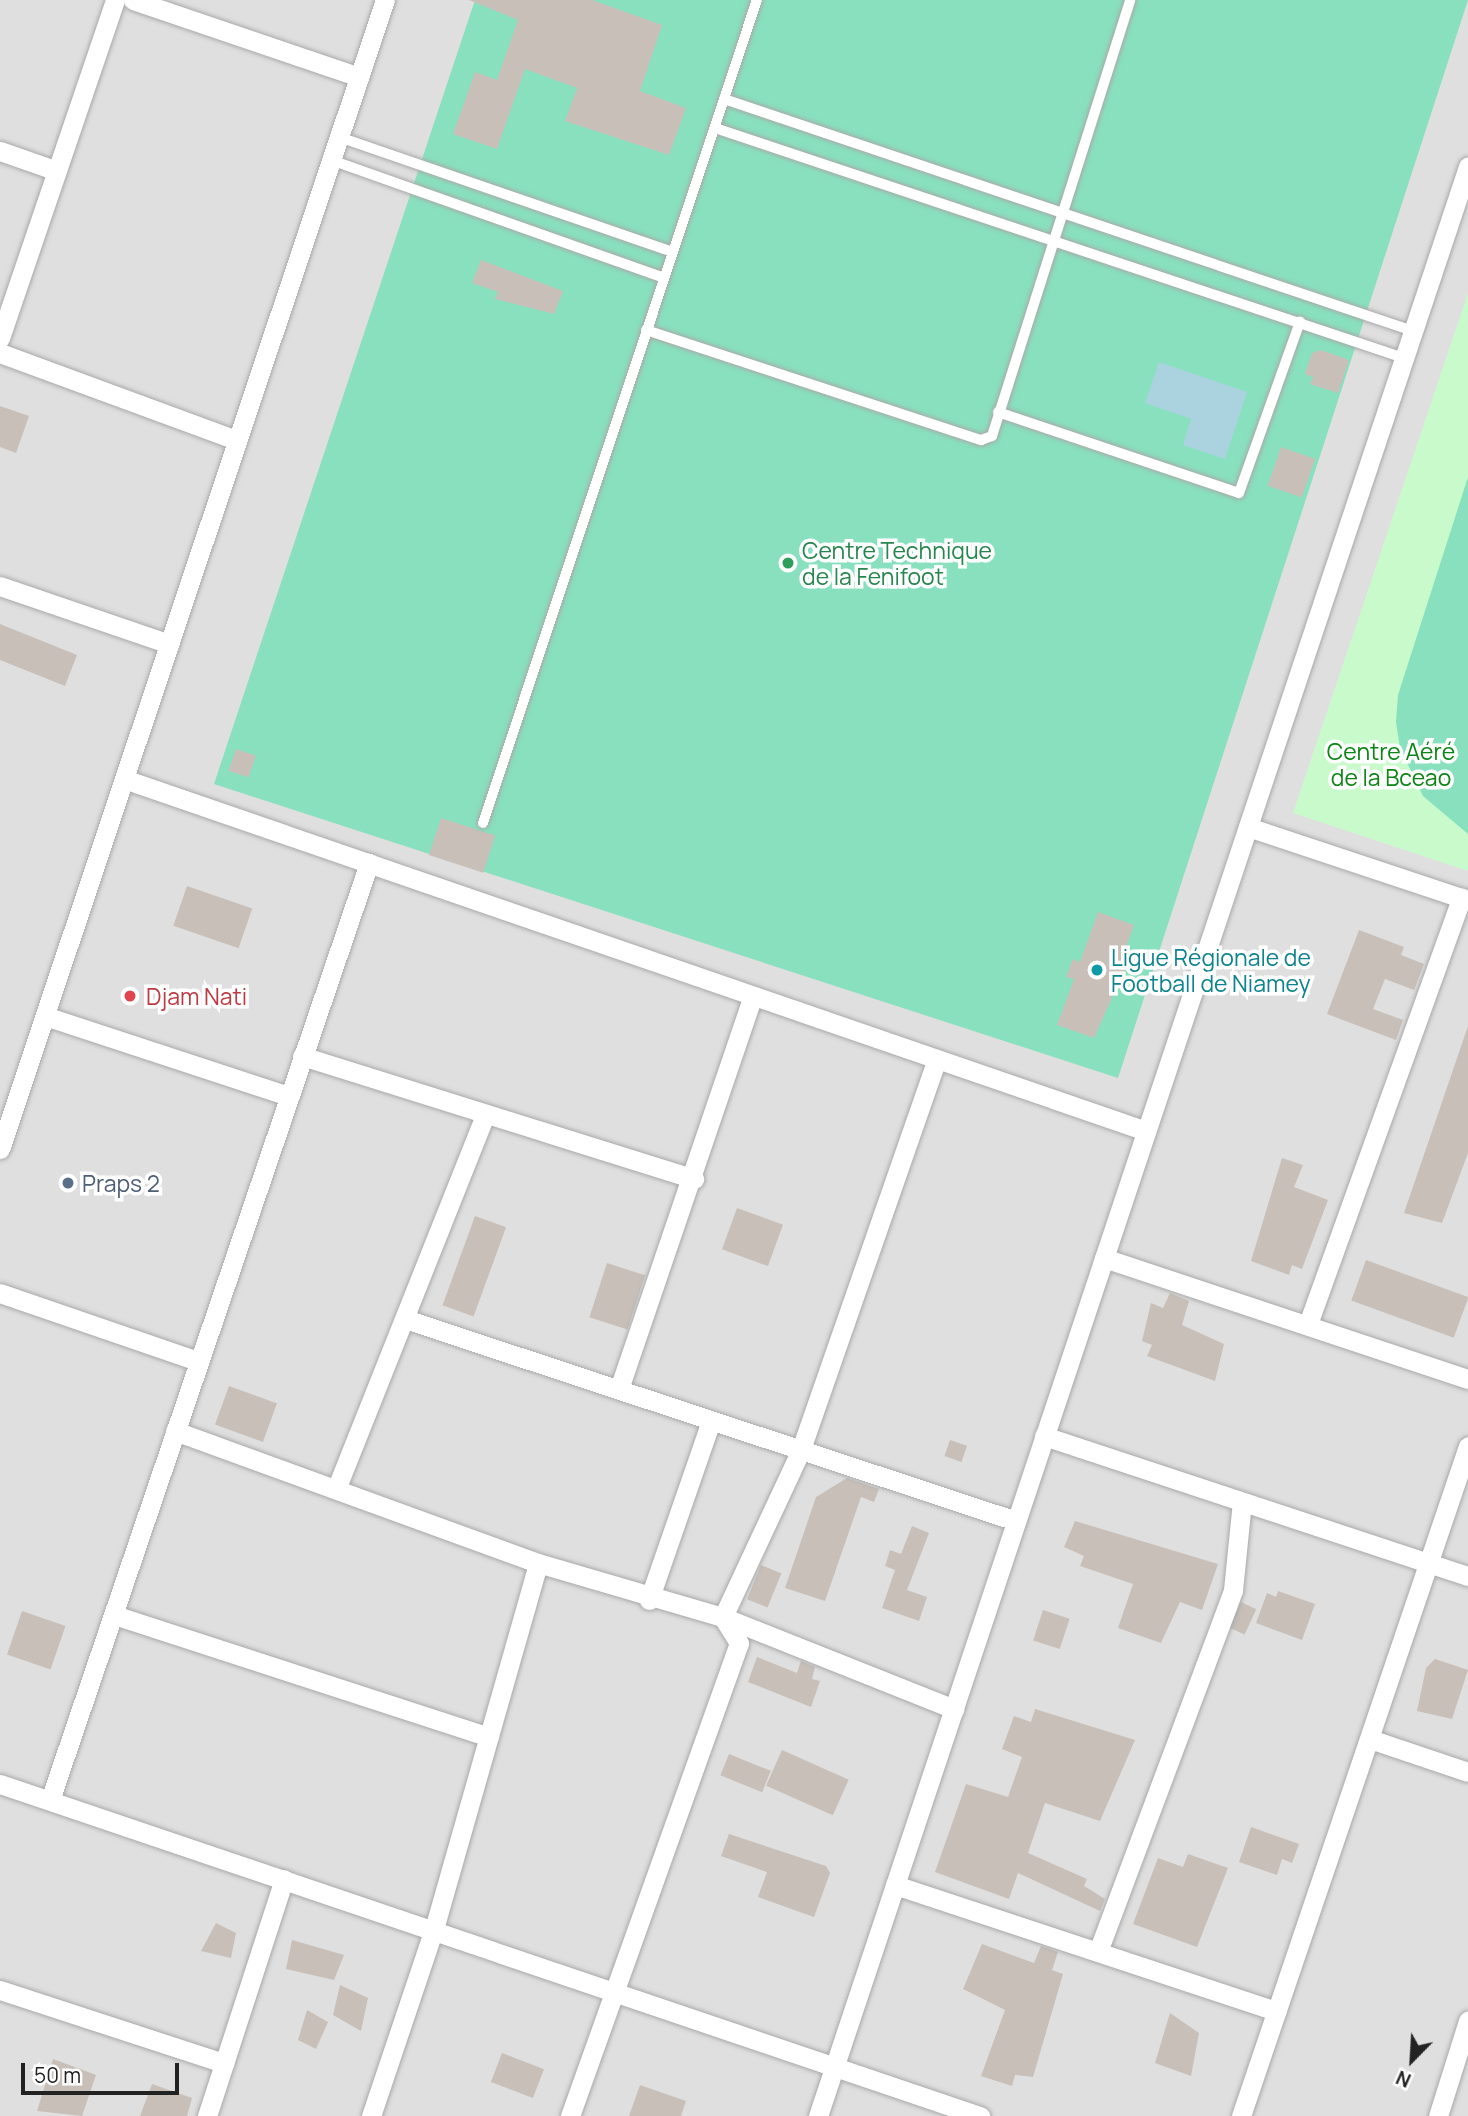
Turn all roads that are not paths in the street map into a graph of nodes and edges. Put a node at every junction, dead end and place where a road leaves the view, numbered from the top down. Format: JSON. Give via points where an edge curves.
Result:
{"nodes":[{"id":1,"x":115,"y":0,"type":"edge"},
{"id":2,"x":133,"y":0,"type":"edge"},
{"id":3,"x":385,"y":0,"type":"edge"},
{"id":4,"x":757,"y":0,"type":"edge"},
{"id":5,"x":1130,"y":0,"type":"edge"},
{"id":6,"x":359,"y":77,"type":"junction"},
{"id":7,"x":724,"y":99,"type":"junction"},
{"id":8,"x":715,"y":128,"type":"junction"},
{"id":9,"x":339,"y":137,"type":"junction"},
{"id":10,"x":0,"y":151,"type":"edge"},
{"id":11,"x":331,"y":160,"type":"junction"},
{"id":12,"x":1468,"y":167,"type":"edge"},
{"id":13,"x":57,"y":171,"type":"junction"},
{"id":14,"x":1062,"y":211,"type":"junction"},
{"id":15,"x":1053,"y":240,"type":"junction"},
{"id":16,"x":673,"y":252,"type":"junction"},
{"id":17,"x":664,"y":278,"type":"junction"},
{"id":18,"x":1300,"y":322,"type":"junction"},
{"id":19,"x":646,"y":330,"type":"junction"},
{"id":20,"x":1413,"y":331,"type":"junction"},
{"id":21,"x":0,"y":338,"type":"edge"},
{"id":22,"x":0,"y":353,"type":"edge"},
{"id":23,"x":1404,"y":358,"type":"junction"},
{"id":24,"x":998,"y":412,"type":"junction"},
{"id":25,"x":237,"y":440,"type":"junction"},
{"id":26,"x":0,"y":586,"type":"edge"},
{"id":27,"x":169,"y":644,"type":"junction"},
{"id":28,"x":124,"y":779,"type":"junction"},
{"id":29,"x":483,"y":823,"type":"dead end"},
{"id":30,"x":1248,"y":827,"type":"junction"},
{"id":31,"x":369,"y":863,"type":"junction"},
{"id":32,"x":1465,"y":899,"type":"edge"},
{"id":33,"x":753,"y":996,"type":"junction"},
{"id":34,"x":45,"y":1016,"type":"junction"},
{"id":35,"x":302,"y":1056,"type":"junction"},
{"id":36,"x":937,"y":1059,"type":"junction"},
{"id":37,"x":9,"y":1092,"type":"edge"},
{"id":38,"x":289,"y":1096,"type":"junction"},
{"id":39,"x":485,"y":1115,"type":"junction"},
{"id":40,"x":1146,"y":1131,"type":"junction"},
{"id":41,"x":0,"y":1149,"type":"edge"},
{"id":42,"x":694,"y":1179,"type":"junction"},
{"id":43,"x":1104,"y":1258,"type":"junction"},
{"id":44,"x":0,"y":1293,"type":"edge"},
{"id":45,"x":408,"y":1320,"type":"junction"},
{"id":46,"x":1308,"y":1324,"type":"junction"},
{"id":47,"x":197,"y":1361,"type":"junction"},
{"id":48,"x":1468,"y":1379,"type":"edge"},
{"id":49,"x":620,"y":1389,"type":"junction"},
{"id":50,"x":711,"y":1421,"type":"junction"},
{"id":51,"x":175,"y":1431,"type":"junction"},
{"id":52,"x":1045,"y":1436,"type":"junction"},
{"id":53,"x":1468,"y":1446,"type":"edge"},
{"id":54,"x":800,"y":1452,"type":"junction"},
{"id":55,"x":337,"y":1487,"type":"junction"},
{"id":56,"x":1242,"y":1502,"type":"junction"},
{"id":57,"x":1016,"y":1521,"type":"junction"},
{"id":58,"x":538,"y":1563,"type":"junction"},
{"id":59,"x":1429,"y":1563,"type":"junction"},
{"id":60,"x":1468,"y":1576,"type":"edge"},
{"id":61,"x":649,"y":1601,"type":"junction"},
{"id":62,"x":114,"y":1615,"type":"junction"},
{"id":63,"x":723,"y":1617,"type":"junction"},
{"id":64,"x":954,"y":1709,"type":"junction"},
{"id":65,"x":489,"y":1737,"type":"junction"},
{"id":66,"x":1373,"y":1740,"type":"junction"},
{"id":67,"x":1468,"y":1772,"type":"edge"},
{"id":68,"x":0,"y":1784,"type":"edge"},
{"id":69,"x":50,"y":1800,"type":"junction"},
{"id":70,"x":284,"y":1879,"type":"junction"},
{"id":71,"x":895,"y":1885,"type":"junction"},
{"id":72,"x":434,"y":1929,"type":"junction"},
{"id":73,"x":1099,"y":1950,"type":"junction"},
{"id":74,"x":0,"y":1990,"type":"edge"},
{"id":75,"x":614,"y":1992,"type":"junction"},
{"id":76,"x":1278,"y":2011,"type":"junction"},
{"id":77,"x":1468,"y":2021,"type":"edge"},
{"id":78,"x":224,"y":2063,"type":"junction"},
{"id":79,"x":834,"y":2068,"type":"junction"},
{"id":80,"x":1460,"y":2076,"type":"edge"},
{"id":81,"x":207,"y":2116,"type":"edge"},
{"id":82,"x":371,"y":2116,"type":"edge"},
{"id":83,"x":570,"y":2116,"type":"edge"},
{"id":84,"x":818,"y":2116,"type":"edge"},
{"id":85,"x":980,"y":2116,"type":"edge"},
{"id":86,"x":1241,"y":2116,"type":"edge"},
{"id":87,"x":1438,"y":2116,"type":"edge"}],
"edges":[{"from":1,"to":13,"type":"street"},
{"from":2,"to":6,"type":"street"},
{"from":3,"to":6,"type":"street"},
{"from":4,"to":7,"type":"lane"},
{"from":5,"to":14,"type":"lane"},
{"from":6,"to":9,"type":"street"},
{"from":7,"to":8,"type":"lane"},
{"from":7,"to":14,"type":"lane"},
{"from":8,"to":15,"type":"lane"},
{"from":8,"to":16,"type":"lane"},
{"from":9,"to":11,"type":"street"},
{"from":9,"to":16,"type":"lane"},
{"from":10,"to":13,"type":"street"},
{"from":11,"to":17,"type":"lane"},
{"from":11,"to":25,"type":"street"},
{"from":12,"to":20,"type":"street"},
{"from":13,"to":21,"type":"street"},
{"from":14,"to":15,"type":"lane"},
{"from":14,"to":20,"type":"lane"},
{"from":15,"to":18,"type":"lane"},
{"from":15,"to":24,"type":"lane"},
{"from":16,"to":17,"type":"lane"},
{"from":17,"to":19,"type":"lane"},
{"from":18,"to":23,"type":"lane"},
{"from":18,"to":24,"type":"lane","via":[[1239,493]]},
{"from":19,"to":24,"type":"lane","via":[[981,440],[992,436]]},
{"from":19,"to":29,"type":"lane"},
{"from":20,"to":23,"type":"street"},
{"from":22,"to":25,"type":"street"},
{"from":23,"to":30,"type":"street"},
{"from":25,"to":27,"type":"street"},
{"from":26,"to":27,"type":"street"},
{"from":27,"to":28,"type":"street"},
{"from":28,"to":31,"type":"street"},
{"from":28,"to":34,"type":"street"},
{"from":30,"to":32,"type":"street"},
{"from":30,"to":40,"type":"street"},
{"from":31,"to":33,"type":"street"},
{"from":31,"to":35,"type":"street"},
{"from":32,"to":46,"type":"street"},
{"from":33,"to":36,"type":"street"},
{"from":33,"to":42,"type":"street"},
{"from":34,"to":37,"type":"street"},
{"from":34,"to":38,"type":"street"},
{"from":35,"to":38,"type":"street"},
{"from":35,"to":39,"type":"street"},
{"from":36,"to":40,"type":"street"},
{"from":36,"to":54,"type":"street"},
{"from":37,"to":41,"type":"street"},
{"from":38,"to":47,"type":"street"},
{"from":39,"to":42,"type":"street"},
{"from":39,"to":45,"type":"street"},
{"from":40,"to":43,"type":"street"},
{"from":42,"to":49,"type":"street"},
{"from":43,"to":46,"type":"street"},
{"from":43,"to":52,"type":"street"},
{"from":44,"to":47,"type":"street"},
{"from":45,"to":49,"type":"street"},
{"from":45,"to":55,"type":"street"},
{"from":46,"to":48,"type":"street"},
{"from":47,"to":51,"type":"street"},
{"from":49,"to":50,"type":"street"},
{"from":50,"to":54,"type":"street"},
{"from":50,"to":61,"type":"street"},
{"from":51,"to":55,"type":"street"},
{"from":51,"to":62,"type":"street"},
{"from":52,"to":56,"type":"street"},
{"from":52,"to":57,"type":"street"},
{"from":53,"to":59,"type":"street"},
{"from":54,"to":57,"type":"street","via":[[834,1456]]},
{"from":54,"to":63,"type":"street"},
{"from":55,"to":58,"type":"street"},
{"from":56,"to":59,"type":"street"},
{"from":56,"to":73,"type":"street","via":[[1233,1590]]},
{"from":57,"to":64,"type":"street"},
{"from":58,"to":61,"type":"street"},
{"from":58,"to":65,"type":"street"},
{"from":59,"to":60,"type":"street"},
{"from":59,"to":66,"type":"street"},
{"from":61,"to":63,"type":"street"},
{"from":62,"to":65,"type":"street"},
{"from":62,"to":69,"type":"street"},
{"from":63,"to":64,"type":"street"},
{"from":63,"to":75,"type":"street","via":[[739,1643]]},
{"from":64,"to":71,"type":"street"},
{"from":65,"to":72,"type":"street"},
{"from":66,"to":67,"type":"street"},
{"from":66,"to":76,"type":"street"},
{"from":68,"to":69,"type":"street"},
{"from":69,"to":70,"type":"street"},
{"from":70,"to":72,"type":"street"},
{"from":70,"to":78,"type":"street"},
{"from":71,"to":73,"type":"street"},
{"from":71,"to":79,"type":"street"},
{"from":72,"to":75,"type":"street"},
{"from":72,"to":82,"type":"street"},
{"from":73,"to":76,"type":"street"},
{"from":74,"to":78,"type":"street"},
{"from":75,"to":79,"type":"street"},
{"from":75,"to":83,"type":"street"},
{"from":76,"to":86,"type":"street"},
{"from":77,"to":80,"type":"street"},
{"from":78,"to":81,"type":"street"},
{"from":79,"to":84,"type":"street"},
{"from":79,"to":85,"type":"street"},
{"from":80,"to":87,"type":"street"}]}
